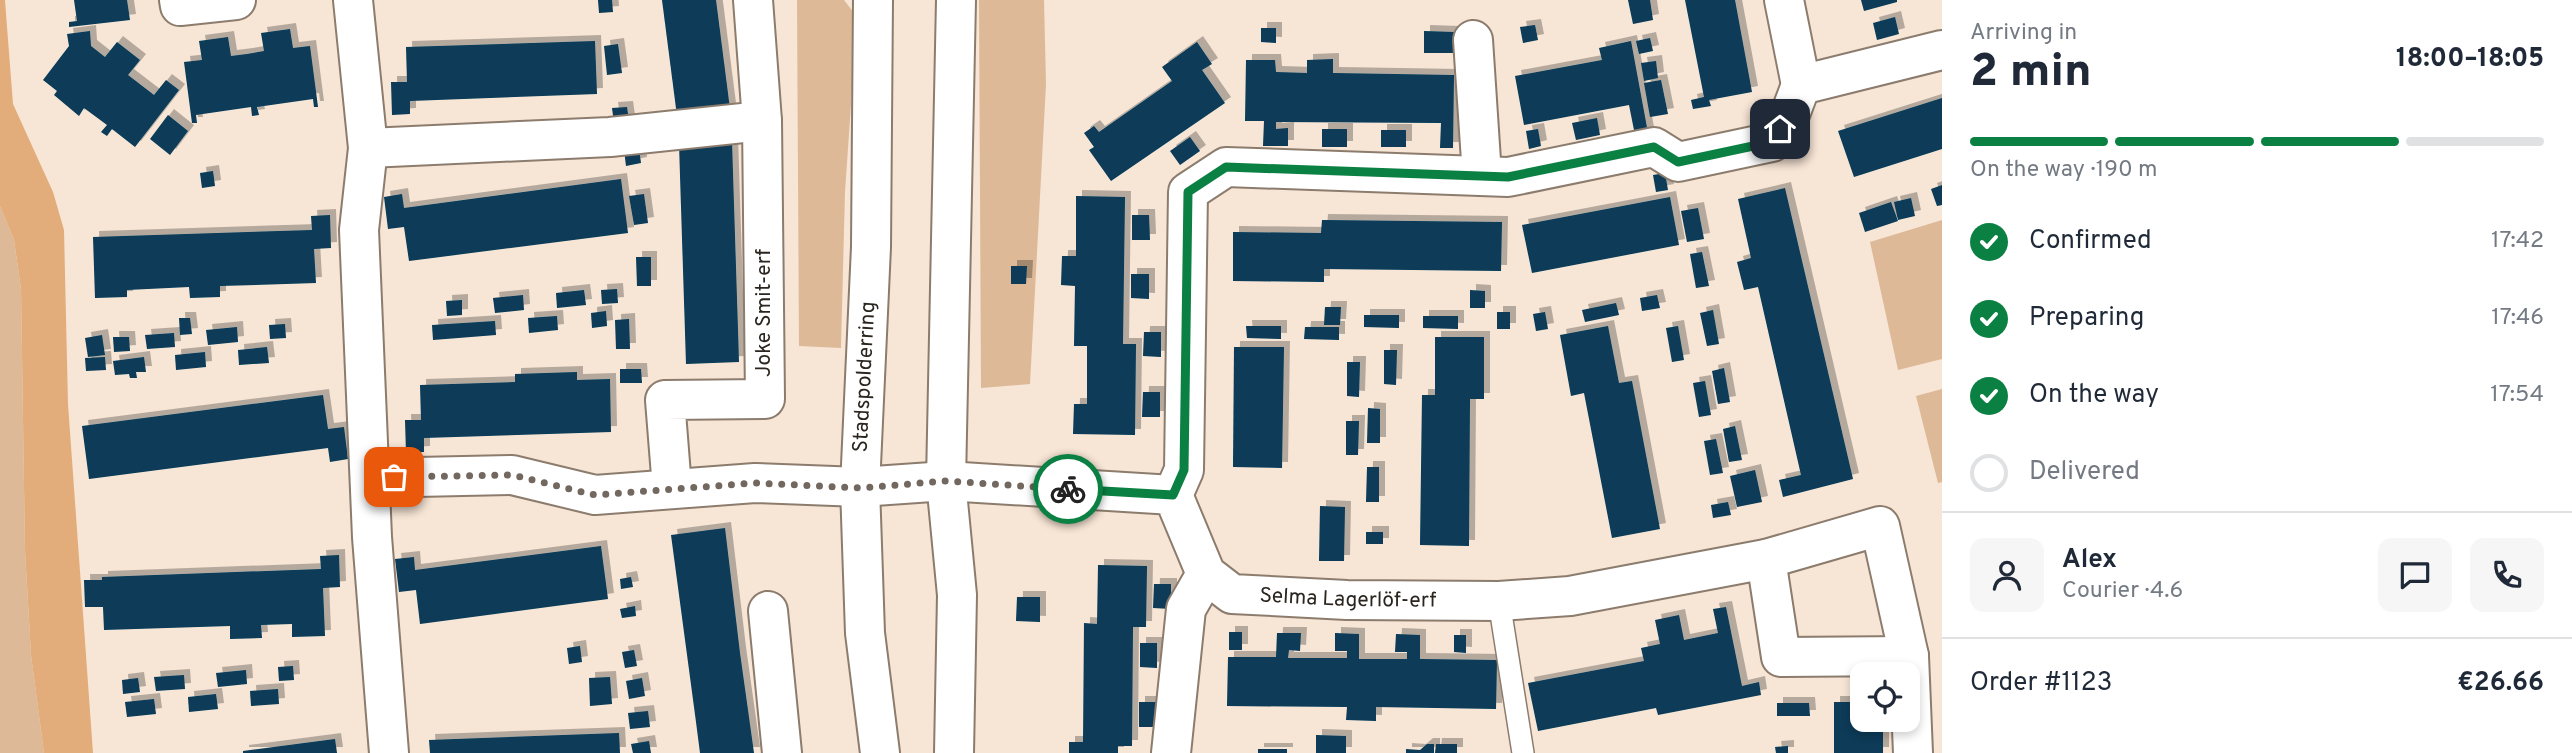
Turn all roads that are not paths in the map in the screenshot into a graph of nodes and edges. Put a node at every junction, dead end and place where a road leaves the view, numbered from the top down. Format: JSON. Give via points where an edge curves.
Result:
{"nodes":[{"id":1,"x":179,"y":0,"type":"edge"},
{"id":2,"x":236,"y":0,"type":"edge"},
{"id":3,"x":354,"y":0,"type":"edge"},
{"id":4,"x":752,"y":0,"type":"edge"},
{"id":5,"x":873,"y":0,"type":"edge"},
{"id":6,"x":956,"y":0,"type":"edge"},
{"id":7,"x":1784,"y":0,"type":"edge"},
{"id":8,"x":1473,"y":40,"type":"dead end"},
{"id":9,"x":1942,"y":50,"type":"edge"},
{"id":10,"x":1801,"y":85,"type":"junction"},
{"id":11,"x":762,"y":121,"type":"junction"},
{"id":12,"x":368,"y":148,"type":"junction"},
{"id":13,"x":1482,"y":176,"type":"junction"},
{"id":14,"x":370,"y":478,"type":"junction"},
{"id":15,"x":946,"y":481,"type":"junction"},
{"id":16,"x":672,"y":488,"type":"junction"},
{"id":17,"x":860,"y":488,"type":"junction"},
{"id":18,"x":1173,"y":495,"type":"junction"},
{"id":19,"x":1766,"y":559,"type":"junction"},
{"id":20,"x":1206,"y":574,"type":"junction"},
{"id":21,"x":1499,"y":601,"type":"junction"},
{"id":22,"x":768,"y":611,"type":"dead end"},
{"id":23,"x":1909,"y":656,"type":"junction"},
{"id":24,"x":389,"y":753,"type":"edge"},
{"id":25,"x":782,"y":753,"type":"edge"},
{"id":26,"x":880,"y":753,"type":"edge"},
{"id":27,"x":954,"y":753,"type":"edge"},
{"id":28,"x":1171,"y":753,"type":"edge"},
{"id":29,"x":1523,"y":753,"type":"edge"},
{"id":30,"x":1913,"y":753,"type":"edge"}],
"edges":[{"from":1,"to":2,"type":"street","via":[[180,6]]},
{"from":3,"to":12,"type":"street"},
{"from":4,"to":11,"type":"street","name":"Joke Smit-erf"},
{"from":5,"to":17,"type":"street","name":"Stadspolderring","via":[[871,247]]},
{"from":6,"to":15,"type":"street"},
{"from":7,"to":10,"type":"street"},
{"from":8,"to":13,"type":"street"},
{"from":9,"to":10,"type":"street"},
{"from":10,"to":13,"type":"street","via":[[1789,117],[1772,142],[1678,162],[1654,147],[1508,177]]},
{"from":11,"to":12,"type":"street","via":[[610,137]]},
{"from":11,"to":16,"type":"street","name":"Joke Smit-erf","via":[[765,399],[665,400]]},
{"from":12,"to":14,"type":"street","via":[[359,230]]},
{"from":13,"to":18,"type":"street","via":[[1226,167],[1188,192],[1184,470]]},
{"from":14,"to":16,"type":"street","via":[[512,475],[595,495]]},
{"from":14,"to":24,"type":"street"},
{"from":15,"to":17,"type":"street"},
{"from":15,"to":18,"type":"street"},
{"from":15,"to":27,"type":"street","via":[[957,595]]},
{"from":16,"to":17,"type":"street","via":[[755,483]]},
{"from":17,"to":26,"type":"street","name":"Stadspolderring","via":[[865,633]]},
{"from":18,"to":20,"type":"street"},
{"from":19,"to":21,"type":"street","name":"Selma Lagerlöf-erf","via":[[1570,596]]},
{"from":19,"to":23,"type":"street","via":[[1781,657]]},
{"from":19,"to":23,"type":"street","name":"Selma Lagerlöf-erf","via":[[1880,526]]},
{"from":20,"to":21,"type":"street","name":"Selma Lagerlöf-erf","via":[[1231,594]]},
{"from":20,"to":28,"type":"street","via":[[1186,609]]},
{"from":21,"to":29,"type":"lane"},
{"from":22,"to":25,"type":"street"},
{"from":23,"to":30,"type":"street","name":"Selma Lagerlöf-erf"}]}
